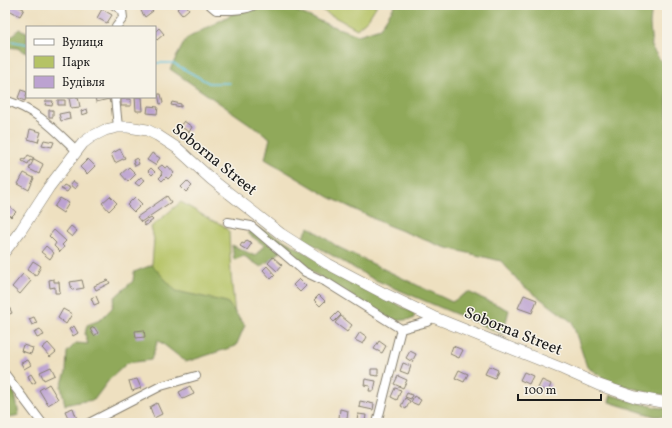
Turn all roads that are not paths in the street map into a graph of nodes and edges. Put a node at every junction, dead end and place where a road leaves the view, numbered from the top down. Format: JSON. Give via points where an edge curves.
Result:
{"nodes":[{"id":1,"x":114,"y":5,"type":"edge"},
{"id":2,"x":254,"y":5,"type":"edge"},
{"id":3,"x":213,"y":8,"type":"edge"},
{"id":4,"x":117,"y":26,"type":"edge"},
{"id":5,"x":115,"y":98,"type":"edge"},
{"id":6,"x":5,"y":100,"type":"edge"},
{"id":7,"x":118,"y":127,"type":"junction"},
{"id":8,"x":76,"y":150,"type":"junction"},
{"id":9,"x":228,"y":222,"type":"dead end"},
{"id":10,"x":5,"y":251,"type":"edge"},
{"id":11,"x":433,"y":317,"type":"junction"},
{"id":12,"x":401,"y":329,"type":"junction"},
{"id":13,"x":5,"y":374,"type":"edge"},
{"id":14,"x":196,"y":376,"type":"dead end"},
{"id":15,"x":667,"y":403,"type":"edge"},
{"id":16,"x":42,"y":423,"type":"edge"},
{"id":17,"x":89,"y":423,"type":"edge"},
{"id":18,"x":377,"y":423,"type":"edge"}],
"edges":[{"from":1,"to":4,"type":"street","via":[[122,10],[122,18]]},
{"from":2,"to":3,"type":"street","via":[[236,10]]},
{"from":5,"to":7,"type":"street"},
{"from":6,"to":8,"type":"street","via":[[20,105],[43,119]]},
{"from":7,"to":8,"type":"main road","name":"Soborna Street","via":[[91,137]]},
{"from":7,"to":11,"type":"main road","name":"Soborna Street","via":[[138,128],[157,135],[177,148],[211,179],[280,234],[328,264]]},
{"from":8,"to":10,"type":"main road","name":"Soborna Street"},
{"from":9,"to":12,"type":"street","via":[[251,226],[305,272],[326,282]]},
{"from":11,"to":12,"type":"street","via":[[427,322]]},
{"from":11,"to":15,"type":"main road","name":"Soborna Street","via":[[599,385],[635,397]]},
{"from":12,"to":18,"type":"street"},
{"from":13,"to":16,"type":"street"},
{"from":14,"to":17,"type":"street","via":[[161,386]]}]}
